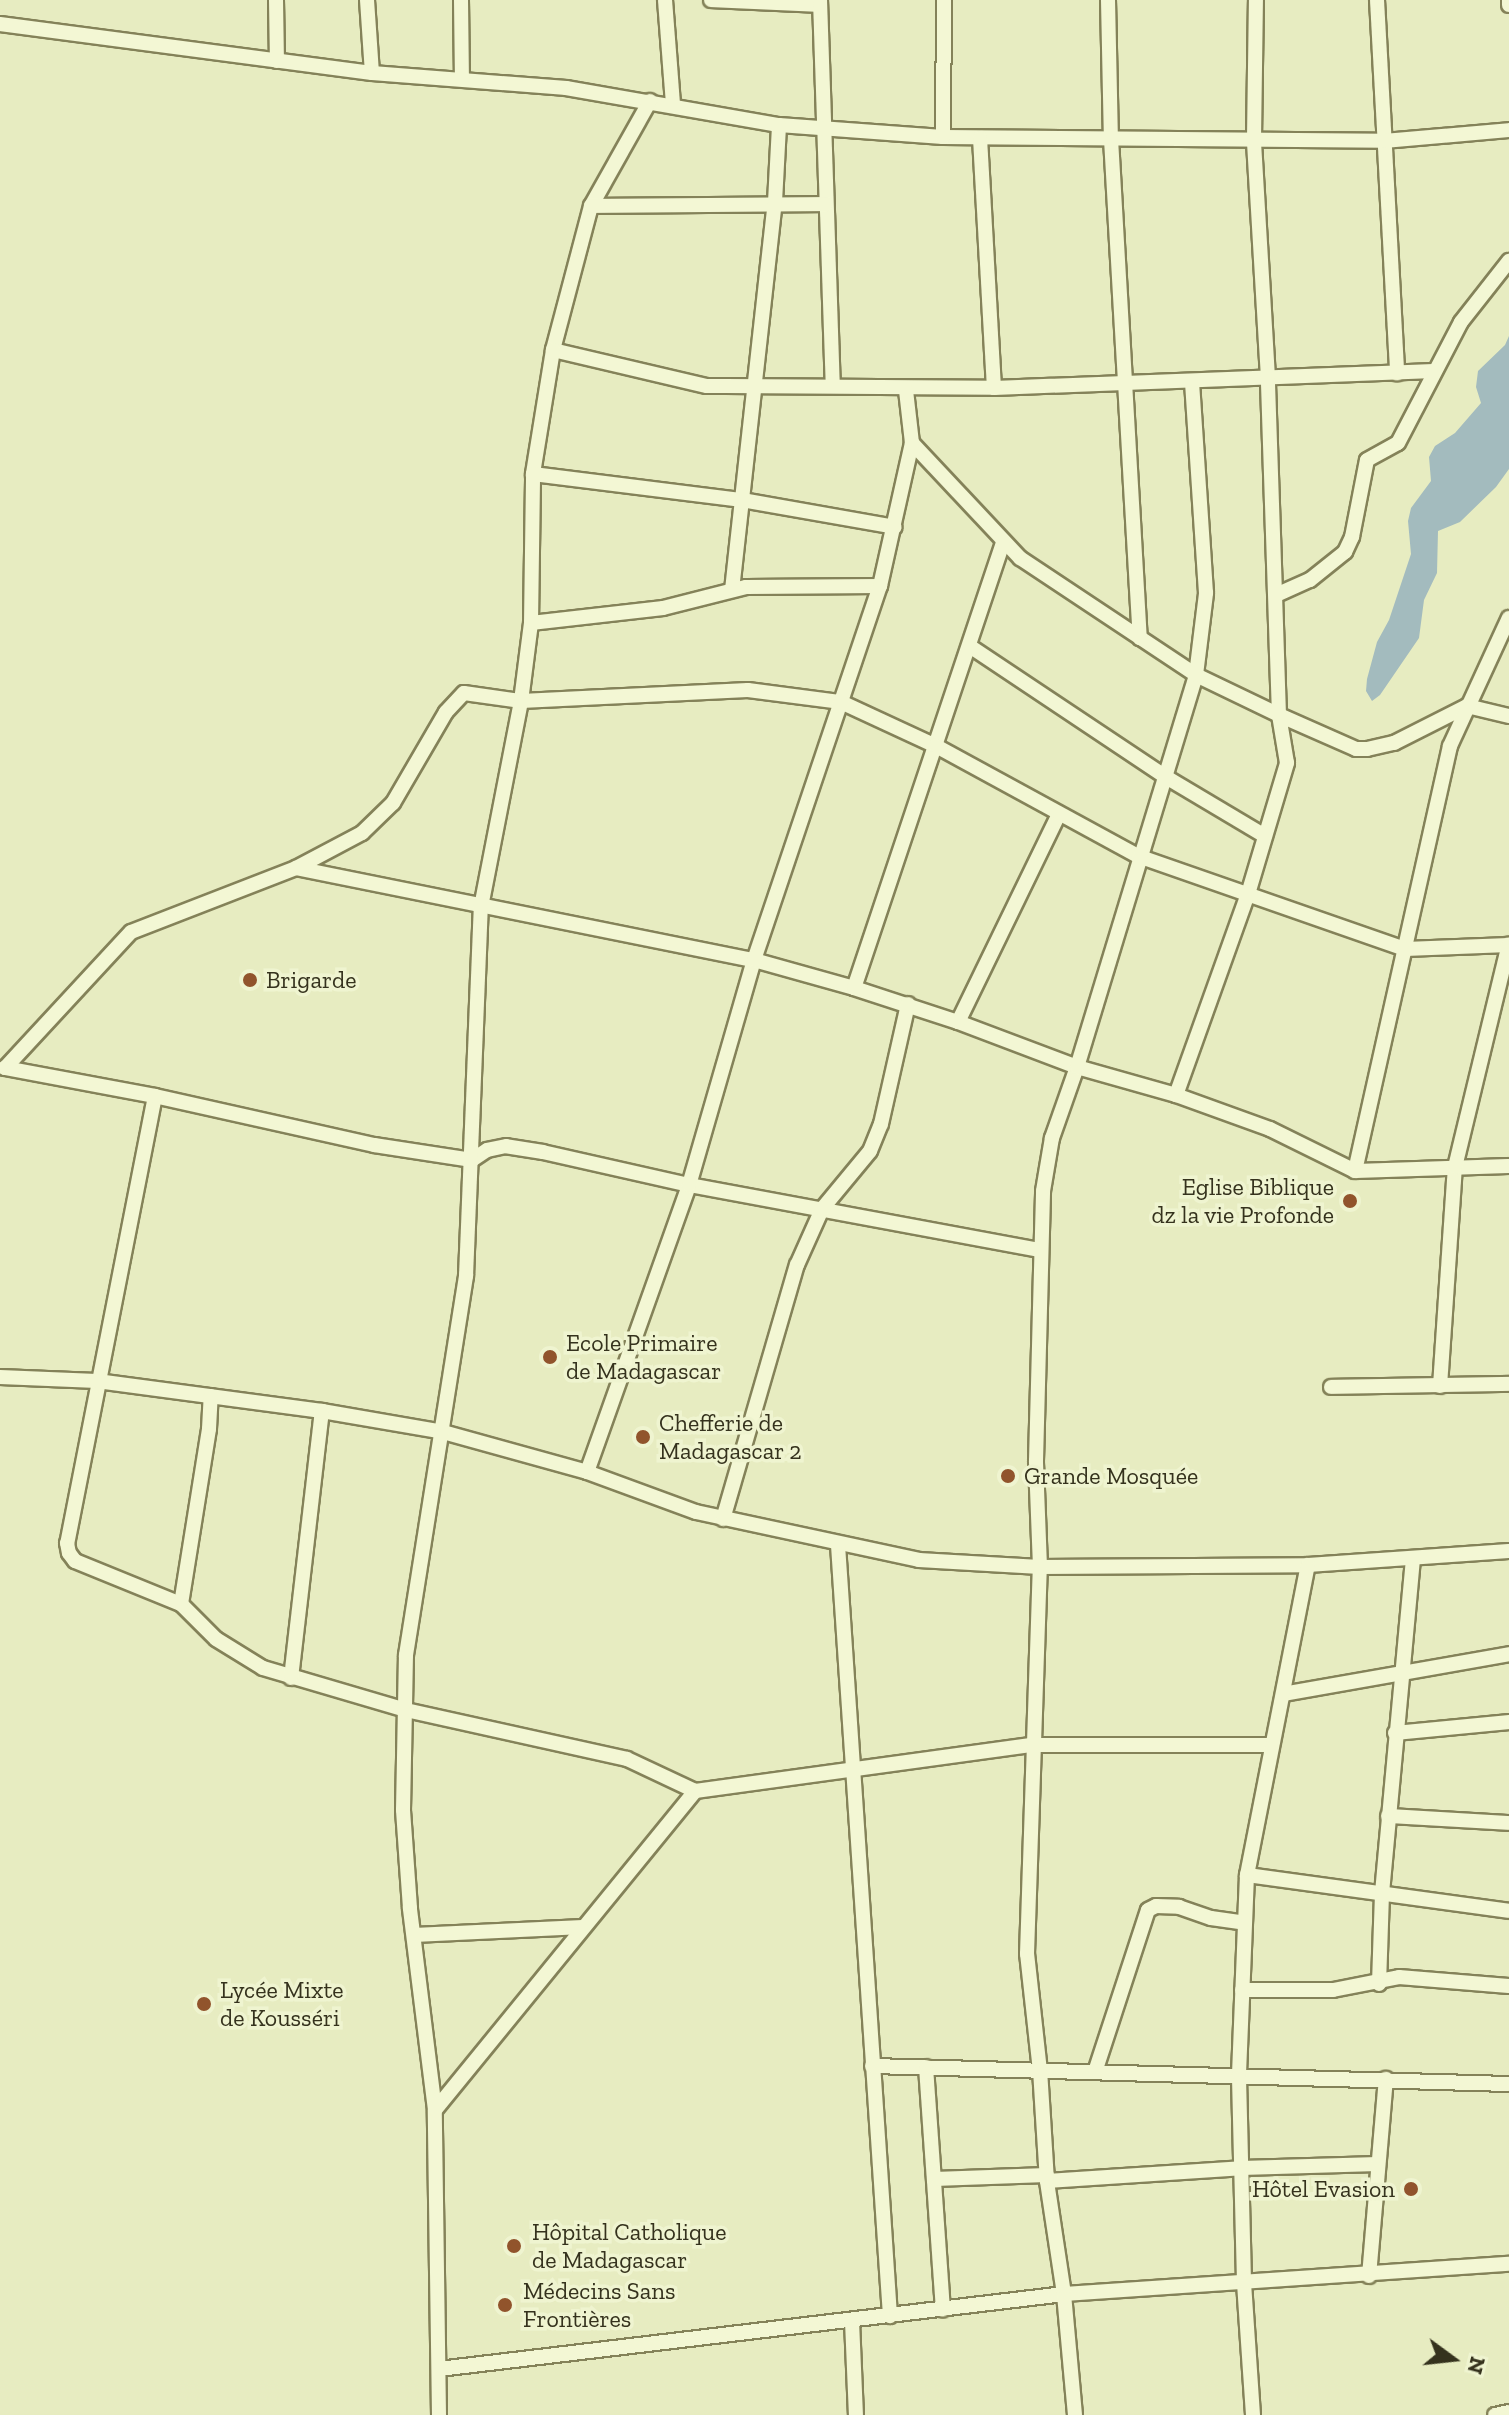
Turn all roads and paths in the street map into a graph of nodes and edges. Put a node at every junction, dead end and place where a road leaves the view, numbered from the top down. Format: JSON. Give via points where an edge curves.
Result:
{"nodes":[{"id":1,"x":276,"y":0,"type":"edge"},
{"id":2,"x":367,"y":0,"type":"edge"},
{"id":3,"x":461,"y":0,"type":"edge"},
{"id":4,"x":665,"y":0,"type":"edge"},
{"id":5,"x":711,"y":0,"type":"edge"},
{"id":6,"x":944,"y":0,"type":"edge"},
{"id":7,"x":1108,"y":0,"type":"edge"},
{"id":8,"x":1256,"y":0,"type":"edge"},
{"id":9,"x":1377,"y":0,"type":"edge"},
{"id":10,"x":820,"y":3,"type":"edge"},
{"id":11,"x":0,"y":24,"type":"edge"},
{"id":12,"x":277,"y":61,"type":"junction"},
{"id":13,"x":372,"y":73,"type":"junction"},
{"id":14,"x":462,"y":79,"type":"junction"},
{"id":15,"x":650,"y":101,"type":"junction"},
{"id":16,"x":673,"y":105,"type":"junction"},
{"id":17,"x":779,"y":125,"type":"junction"},
{"id":18,"x":822,"y":128,"type":"junction"},
{"id":19,"x":1509,"y":130,"type":"edge"},
{"id":20,"x":943,"y":137,"type":"junction"},
{"id":21,"x":980,"y":138,"type":"junction"},
{"id":22,"x":1111,"y":139,"type":"junction"},
{"id":23,"x":1254,"y":139,"type":"junction"},
{"id":24,"x":1384,"y":141,"type":"junction"},
{"id":25,"x":775,"y":202,"type":"junction"},
{"id":26,"x":826,"y":204,"type":"junction"},
{"id":27,"x":591,"y":206,"type":"junction"},
{"id":28,"x":1509,"y":261,"type":"edge"},
{"id":29,"x":553,"y":350,"type":"junction"},
{"id":30,"x":1434,"y":371,"type":"junction"},
{"id":31,"x":1397,"y":373,"type":"junction"},
{"id":32,"x":1268,"y":378,"type":"junction"},
{"id":33,"x":1192,"y":381,"type":"junction"},
{"id":34,"x":757,"y":384,"type":"junction"},
{"id":35,"x":833,"y":385,"type":"junction"},
{"id":36,"x":1127,"y":385,"type":"junction"},
{"id":37,"x":994,"y":388,"type":"junction"},
{"id":38,"x":906,"y":390,"type":"junction"},
{"id":39,"x":912,"y":443,"type":"junction"},
{"id":40,"x":533,"y":474,"type":"junction"},
{"id":41,"x":742,"y":500,"type":"junction"},
{"id":42,"x":895,"y":527,"type":"junction"},
{"id":43,"x":1003,"y":543,"type":"junction"},
{"id":44,"x":880,"y":586,"type":"junction"},
{"id":45,"x":732,"y":590,"type":"junction"},
{"id":46,"x":1276,"y":595,"type":"junction"},
{"id":47,"x":1509,"y":618,"type":"edge"},
{"id":48,"x":531,"y":623,"type":"junction"},
{"id":49,"x":1140,"y":638,"type":"junction"},
{"id":50,"x":971,"y":647,"type":"junction"},
{"id":51,"x":1196,"y":675,"type":"junction"},
{"id":52,"x":521,"y":701,"type":"junction"},
{"id":53,"x":841,"y":702,"type":"junction"},
{"id":54,"x":1467,"y":706,"type":"junction"},
{"id":55,"x":1279,"y":715,"type":"junction"},
{"id":56,"x":1509,"y":716,"type":"edge"},
{"id":57,"x":936,"y":746,"type":"junction"},
{"id":58,"x":1166,"y":777,"type":"junction"},
{"id":59,"x":1058,"y":816,"type":"junction"},
{"id":60,"x":1265,"y":836,"type":"junction"},
{"id":61,"x":1138,"y":856,"type":"junction"},
{"id":62,"x":296,"y":868,"type":"junction"},
{"id":63,"x":1248,"y":894,"type":"junction"},
{"id":64,"x":481,"y":907,"type":"junction"},
{"id":65,"x":1509,"y":945,"type":"edge"},
{"id":66,"x":1405,"y":949,"type":"junction"},
{"id":67,"x":754,"y":960,"type":"junction"},
{"id":68,"x":854,"y":988,"type":"junction"},
{"id":69,"x":908,"y":1004,"type":"junction"},
{"id":70,"x":958,"y":1022,"type":"junction"},
{"id":71,"x":1077,"y":1067,"type":"junction"},
{"id":72,"x":2,"y":1072,"type":"edge"},
{"id":73,"x":1176,"y":1095,"type":"junction"},
{"id":74,"x":155,"y":1096,"type":"junction"},
{"id":75,"x":472,"y":1160,"type":"junction"},
{"id":76,"x":1509,"y":1166,"type":"edge"},
{"id":77,"x":1455,"y":1167,"type":"junction"},
{"id":78,"x":1355,"y":1171,"type":"junction"},
{"id":79,"x":689,"y":1185,"type":"junction"},
{"id":80,"x":822,"y":1209,"type":"junction"},
{"id":81,"x":1040,"y":1250,"type":"junction"},
{"id":82,"x":0,"y":1377,"type":"edge"},
{"id":83,"x":97,"y":1381,"type":"junction"},
{"id":84,"x":1509,"y":1384,"type":"edge"},
{"id":85,"x":1440,"y":1386,"type":"junction"},
{"id":86,"x":1331,"y":1387,"type":"dead end"},
{"id":87,"x":211,"y":1396,"type":"junction"},
{"id":88,"x":322,"y":1411,"type":"junction"},
{"id":89,"x":443,"y":1432,"type":"junction"},
{"id":90,"x":587,"y":1472,"type":"junction"},
{"id":91,"x":723,"y":1519,"type":"junction"},
{"id":92,"x":838,"y":1545,"type":"junction"},
{"id":93,"x":1509,"y":1551,"type":"edge"},
{"id":94,"x":1413,"y":1558,"type":"junction"},
{"id":95,"x":1308,"y":1565,"type":"junction"},
{"id":96,"x":1040,"y":1567,"type":"junction"},
{"id":97,"x":181,"y":1604,"type":"junction"},
{"id":98,"x":1509,"y":1654,"type":"edge"},
{"id":99,"x":1400,"y":1673,"type":"junction"},
{"id":100,"x":291,"y":1678,"type":"junction"},
{"id":101,"x":1283,"y":1694,"type":"junction"},
{"id":102,"x":406,"y":1710,"type":"junction"},
{"id":103,"x":1509,"y":1722,"type":"edge"},
{"id":104,"x":1395,"y":1733,"type":"junction"},
{"id":105,"x":1033,"y":1745,"type":"junction"},
{"id":106,"x":1271,"y":1745,"type":"junction"},
{"id":107,"x":852,"y":1768,"type":"junction"},
{"id":108,"x":695,"y":1791,"type":"junction"},
{"id":109,"x":1388,"y":1816,"type":"junction"},
{"id":110,"x":1509,"y":1823,"type":"edge"},
{"id":111,"x":1247,"y":1875,"type":"junction"},
{"id":112,"x":1382,"y":1893,"type":"junction"},
{"id":113,"x":1509,"y":1911,"type":"edge"},
{"id":114,"x":1245,"y":1923,"type":"junction"},
{"id":115,"x":583,"y":1927,"type":"junction"},
{"id":116,"x":414,"y":1935,"type":"junction"},
{"id":117,"x":1379,"y":1984,"type":"junction"},
{"id":118,"x":1509,"y":1986,"type":"edge"},
{"id":119,"x":1242,"y":1990,"type":"junction"},
{"id":120,"x":872,"y":2066,"type":"junction"},
{"id":121,"x":926,"y":2067,"type":"junction"},
{"id":122,"x":1040,"y":2071,"type":"junction"},
{"id":123,"x":1095,"y":2072,"type":"junction"},
{"id":124,"x":1239,"y":2074,"type":"junction"},
{"id":125,"x":1386,"y":2079,"type":"junction"},
{"id":126,"x":1509,"y":2084,"type":"edge"},
{"id":127,"x":435,"y":2110,"type":"junction"},
{"id":128,"x":1378,"y":2164,"type":"junction"},
{"id":129,"x":1241,"y":2168,"type":"junction"},
{"id":130,"x":1047,"y":2178,"type":"junction"},
{"id":131,"x":934,"y":2179,"type":"junction"},
{"id":132,"x":1509,"y":2264,"type":"edge"},
{"id":133,"x":1369,"y":2276,"type":"junction"},
{"id":134,"x":1244,"y":2282,"type":"junction"},
{"id":135,"x":1064,"y":2294,"type":"junction"},
{"id":136,"x":943,"y":2309,"type":"junction"},
{"id":137,"x":890,"y":2316,"type":"junction"},
{"id":138,"x":852,"y":2321,"type":"junction"},
{"id":139,"x":439,"y":2369,"type":"junction"},
{"id":140,"x":1509,"y":2412,"type":"edge"},
{"id":141,"x":439,"y":2415,"type":"edge"},
{"id":142,"x":856,"y":2415,"type":"edge"},
{"id":143,"x":1075,"y":2415,"type":"edge"},
{"id":144,"x":1253,"y":2415,"type":"edge"},
{"id":145,"x":1495,"y":2415,"type":"edge"}],
"edges":[{"from":1,"to":12,"type":"street"},
{"from":2,"to":13,"type":"street"},
{"from":3,"to":14,"type":"street"},
{"from":4,"to":16,"type":"street"},
{"from":5,"to":10,"type":"street"},
{"from":6,"to":20,"type":"street"},
{"from":7,"to":22,"type":"street"},
{"from":8,"to":23,"type":"street"},
{"from":9,"to":24,"type":"street"},
{"from":10,"to":18,"type":"street"},
{"from":11,"to":12,"type":"street"},
{"from":12,"to":13,"type":"street"},
{"from":13,"to":14,"type":"street"},
{"from":14,"to":15,"type":"street"},
{"from":15,"to":16,"type":"street"},
{"from":15,"to":27,"type":"street"},
{"from":16,"to":17,"type":"street"},
{"from":17,"to":18,"type":"street"},
{"from":17,"to":25,"type":"street"},
{"from":18,"to":20,"type":"street"},
{"from":18,"to":26,"type":"street"},
{"from":19,"to":24,"type":"street"},
{"from":20,"to":21,"type":"street"},
{"from":21,"to":22,"type":"street"},
{"from":21,"to":37,"type":"street"},
{"from":22,"to":23,"type":"street"},
{"from":22,"to":36,"type":"street"},
{"from":23,"to":24,"type":"street"},
{"from":23,"to":32,"type":"street"},
{"from":24,"to":31,"type":"street"},
{"from":25,"to":26,"type":"street"},
{"from":25,"to":27,"type":"street"},
{"from":25,"to":34,"type":"street"},
{"from":26,"to":35,"type":"street"},
{"from":27,"to":29,"type":"street"},
{"from":28,"to":30,"type":"street","via":[[1461,322]]},
{"from":29,"to":34,"type":"street","via":[[707,386]]},
{"from":29,"to":40,"type":"street"},
{"from":30,"to":31,"type":"street"},
{"from":30,"to":46,"type":"street","via":[[1398,443],[1367,460],[1345,552],[1310,580]]},
{"from":31,"to":32,"type":"street"},
{"from":32,"to":33,"type":"street"},
{"from":32,"to":46,"type":"street"},
{"from":33,"to":36,"type":"street"},
{"from":33,"to":51,"type":"street","via":[[1206,593]]},
{"from":34,"to":35,"type":"street"},
{"from":34,"to":41,"type":"street"},
{"from":35,"to":38,"type":"street"},
{"from":36,"to":37,"type":"street"},
{"from":36,"to":49,"type":"street"},
{"from":37,"to":38,"type":"street"},
{"from":38,"to":39,"type":"street"},
{"from":39,"to":42,"type":"street"},
{"from":39,"to":43,"type":"street"},
{"from":40,"to":41,"type":"street"},
{"from":40,"to":48,"type":"street"},
{"from":41,"to":42,"type":"street"},
{"from":41,"to":45,"type":"street"},
{"from":42,"to":44,"type":"street"},
{"from":43,"to":49,"type":"street"},
{"from":43,"to":50,"type":"street"},
{"from":44,"to":45,"type":"street"},
{"from":44,"to":53,"type":"street"},
{"from":45,"to":48,"type":"street","via":[[663,608]]},
{"from":46,"to":55,"type":"street"},
{"from":47,"to":54,"type":"street"},
{"from":48,"to":52,"type":"street"},
{"from":49,"to":51,"type":"street"},
{"from":50,"to":57,"type":"street"},
{"from":50,"to":58,"type":"street"},
{"from":51,"to":55,"type":"street"},
{"from":51,"to":58,"type":"street"},
{"from":52,"to":53,"type":"street","via":[[719,689]]},
{"from":52,"to":62,"type":"street","via":[[464,693],[393,803],[362,833]]},
{"from":52,"to":64,"type":"street"},
{"from":53,"to":57,"type":"street"},
{"from":53,"to":67,"type":"street"},
{"from":54,"to":55,"type":"street","via":[[1394,743],[1367,749]]},
{"from":54,"to":56,"type":"street"},
{"from":54,"to":66,"type":"street","via":[[1450,746]]},
{"from":55,"to":60,"type":"street","via":[[1287,763]]},
{"from":57,"to":59,"type":"street"},
{"from":57,"to":68,"type":"street"},
{"from":58,"to":60,"type":"street"},
{"from":58,"to":61,"type":"street"},
{"from":59,"to":61,"type":"street"},
{"from":59,"to":70,"type":"street"},
{"from":60,"to":63,"type":"street"},
{"from":61,"to":63,"type":"street"},
{"from":61,"to":71,"type":"street"},
{"from":62,"to":64,"type":"street"},
{"from":62,"to":72,"type":"street","via":[[131,932]]},
{"from":63,"to":66,"type":"street"},
{"from":63,"to":73,"type":"street"},
{"from":64,"to":67,"type":"street"},
{"from":64,"to":75,"type":"street"},
{"from":65,"to":66,"type":"street"},
{"from":65,"to":77,"type":"street"},
{"from":66,"to":78,"type":"street"},
{"from":67,"to":68,"type":"street"},
{"from":67,"to":79,"type":"street"},
{"from":68,"to":69,"type":"street"},
{"from":69,"to":70,"type":"street"},
{"from":69,"to":80,"type":"street","via":[[870,1151]]},
{"from":70,"to":71,"type":"street"},
{"from":71,"to":73,"type":"street"},
{"from":71,"to":81,"type":"street","via":[[1052,1138]]},
{"from":72,"to":74,"type":"street"},
{"from":73,"to":78,"type":"street","via":[[1270,1129]]},
{"from":74,"to":75,"type":"street","via":[[374,1145]]},
{"from":74,"to":83,"type":"street"},
{"from":75,"to":79,"type":"street","via":[[506,1146]]},
{"from":75,"to":89,"type":"street","via":[[466,1276]]},
{"from":76,"to":77,"type":"street"},
{"from":77,"to":78,"type":"street"},
{"from":77,"to":85,"type":"street"},
{"from":79,"to":80,"type":"street"},
{"from":79,"to":90,"type":"street"},
{"from":80,"to":81,"type":"street"},
{"from":80,"to":91,"type":"street","via":[[797,1265]]},
{"from":81,"to":96,"type":"street"},
{"from":82,"to":83,"type":"street"},
{"from":83,"to":87,"type":"street"},
{"from":83,"to":97,"type":"street","via":[[69,1553],[75,1561]]},
{"from":84,"to":85,"type":"street"},
{"from":85,"to":86,"type":"street"},
{"from":87,"to":88,"type":"street"},
{"from":87,"to":97,"type":"street"},
{"from":88,"to":89,"type":"street"},
{"from":88,"to":100,"type":"street"},
{"from":89,"to":90,"type":"street"},
{"from":89,"to":102,"type":"street","via":[[412,1599]]},
{"from":90,"to":91,"type":"street"},
{"from":91,"to":92,"type":"street"},
{"from":92,"to":96,"type":"street","via":[[919,1560]]},
{"from":92,"to":107,"type":"street"},
{"from":93,"to":94,"type":"street"},
{"from":94,"to":95,"type":"street"},
{"from":94,"to":99,"type":"street"},
{"from":95,"to":96,"type":"street"},
{"from":95,"to":101,"type":"street"},
{"from":96,"to":105,"type":"street"},
{"from":97,"to":100,"type":"street","via":[[216,1639],[263,1668]]},
{"from":98,"to":99,"type":"street"},
{"from":99,"to":101,"type":"street"},
{"from":99,"to":104,"type":"street"},
{"from":100,"to":102,"type":"street"},
{"from":101,"to":106,"type":"street"},
{"from":102,"to":108,"type":"street","via":[[627,1759]]},
{"from":102,"to":116,"type":"street","via":[[403,1810]]},
{"from":103,"to":104,"type":"street"},
{"from":104,"to":109,"type":"street"},
{"from":105,"to":106,"type":"street"},
{"from":105,"to":107,"type":"street"},
{"from":105,"to":122,"type":"street","via":[[1027,1954]]},
{"from":106,"to":111,"type":"street"},
{"from":107,"to":108,"type":"street"},
{"from":107,"to":120,"type":"street"},
{"from":108,"to":115,"type":"street"},
{"from":109,"to":110,"type":"street"},
{"from":109,"to":112,"type":"street"},
{"from":111,"to":112,"type":"street"},
{"from":111,"to":114,"type":"street"},
{"from":112,"to":113,"type":"street"},
{"from":112,"to":117,"type":"street"},
{"from":114,"to":119,"type":"street"},
{"from":114,"to":123,"type":"street","via":[[1179,1907],[1148,1910]]},
{"from":115,"to":116,"type":"street"},
{"from":115,"to":127,"type":"street"},
{"from":116,"to":127,"type":"street"},
{"from":117,"to":118,"type":"street","via":[[1425,1977]]},
{"from":117,"to":119,"type":"street"},
{"from":119,"to":124,"type":"street"},
{"from":120,"to":121,"type":"street"},
{"from":120,"to":137,"type":"street"},
{"from":121,"to":122,"type":"street"},
{"from":121,"to":131,"type":"street"},
{"from":122,"to":123,"type":"street"},
{"from":122,"to":130,"type":"street"},
{"from":123,"to":124,"type":"street"},
{"from":124,"to":125,"type":"street"},
{"from":124,"to":129,"type":"street"},
{"from":125,"to":126,"type":"street"},
{"from":125,"to":128,"type":"street"},
{"from":127,"to":139,"type":"street"},
{"from":128,"to":129,"type":"street"},
{"from":128,"to":133,"type":"street"},
{"from":129,"to":130,"type":"street"},
{"from":129,"to":134,"type":"street"},
{"from":130,"to":131,"type":"street"},
{"from":130,"to":135,"type":"street"},
{"from":131,"to":136,"type":"street"},
{"from":132,"to":133,"type":"street"},
{"from":133,"to":134,"type":"street"},
{"from":134,"to":135,"type":"street"},
{"from":134,"to":144,"type":"street"},
{"from":135,"to":136,"type":"street"},
{"from":135,"to":143,"type":"street"},
{"from":136,"to":137,"type":"street"},
{"from":137,"to":138,"type":"street"},
{"from":138,"to":139,"type":"street"},
{"from":138,"to":142,"type":"street"},
{"from":139,"to":141,"type":"street"},
{"from":140,"to":145,"type":"street"}]}
